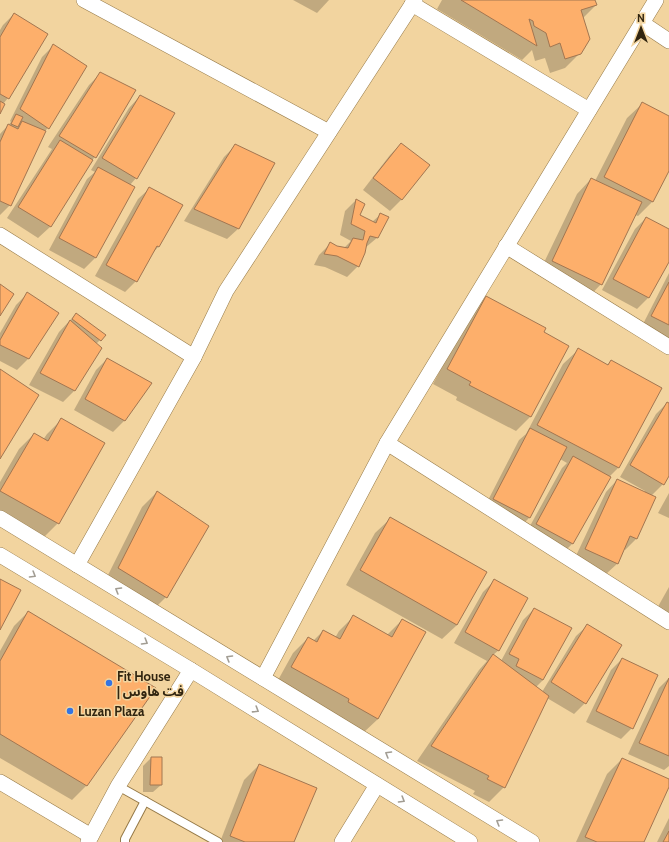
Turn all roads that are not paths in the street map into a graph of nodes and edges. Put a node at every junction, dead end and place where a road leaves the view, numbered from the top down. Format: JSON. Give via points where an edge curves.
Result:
{"nodes":[{"id":1,"x":84,"y":0,"type":"edge"},
{"id":2,"x":656,"y":0,"type":"edge"},
{"id":3,"x":414,"y":2,"type":"edge"},
{"id":4,"x":642,"y":23,"type":"junction"},
{"id":5,"x":669,"y":41,"type":"edge"},
{"id":6,"x":589,"y":110,"type":"junction"},
{"id":7,"x":329,"y":132,"type":"junction"},
{"id":8,"x":0,"y":235,"type":"edge"},
{"id":9,"x":506,"y":246,"type":"junction"},
{"id":10,"x":669,"y":347,"type":"edge"},
{"id":11,"x":194,"y":357,"type":"junction"},
{"id":12,"x":387,"y":443,"type":"junction"},
{"id":13,"x":0,"y":518,"type":"edge"},
{"id":14,"x":0,"y":555,"type":"edge"},
{"id":15,"x":77,"y":565,"type":"junction"},
{"id":16,"x":669,"y":622,"type":"edge"},
{"id":17,"x":190,"y":670,"type":"junction"},
{"id":18,"x":263,"y":678,"type":"junction"},
{"id":19,"x":0,"y":782,"type":"edge"},
{"id":20,"x":377,"y":785,"type":"junction"},
{"id":21,"x":118,"y":786,"type":"junction"},
{"id":22,"x":145,"y":801,"type":"junction"},
{"id":23,"x":89,"y":839,"type":"edge"},
{"id":24,"x":125,"y":842,"type":"edge"},
{"id":25,"x":218,"y":842,"type":"edge"},
{"id":26,"x":342,"y":842,"type":"edge"},
{"id":27,"x":470,"y":842,"type":"edge"},
{"id":28,"x":532,"y":842,"type":"edge"}],
"edges":[{"from":1,"to":7,"type":"street"},
{"from":2,"to":4,"type":"street"},
{"from":3,"to":6,"type":"street"},
{"from":3,"to":7,"type":"street"},
{"from":4,"to":5,"type":"street"},
{"from":4,"to":6,"type":"street"},
{"from":6,"to":9,"type":"street"},
{"from":7,"to":11,"type":"street","via":[[226,291]]},
{"from":8,"to":11,"type":"street"},
{"from":9,"to":10,"type":"street"},
{"from":9,"to":12,"type":"street"},
{"from":11,"to":15,"type":"street"},
{"from":12,"to":16,"type":"street"},
{"from":12,"to":18,"type":"street"},
{"from":13,"to":15,"type":"street"},
{"from":14,"to":17,"type":"street","one_way":true},
{"from":18,"to":15,"type":"street","one_way":true},
{"from":17,"to":20,"type":"street","one_way":true},
{"from":17,"to":21,"type":"street"},
{"from":28,"to":18,"type":"street","one_way":true},
{"from":19,"to":23,"type":"street"},
{"from":20,"to":26,"type":"street"},
{"from":20,"to":27,"type":"street","one_way":true},
{"from":21,"to":22,"type":"lane"},
{"from":21,"to":23,"type":"street"},
{"from":22,"to":24,"type":"lane"},
{"from":22,"to":25,"type":"lane"}]}
